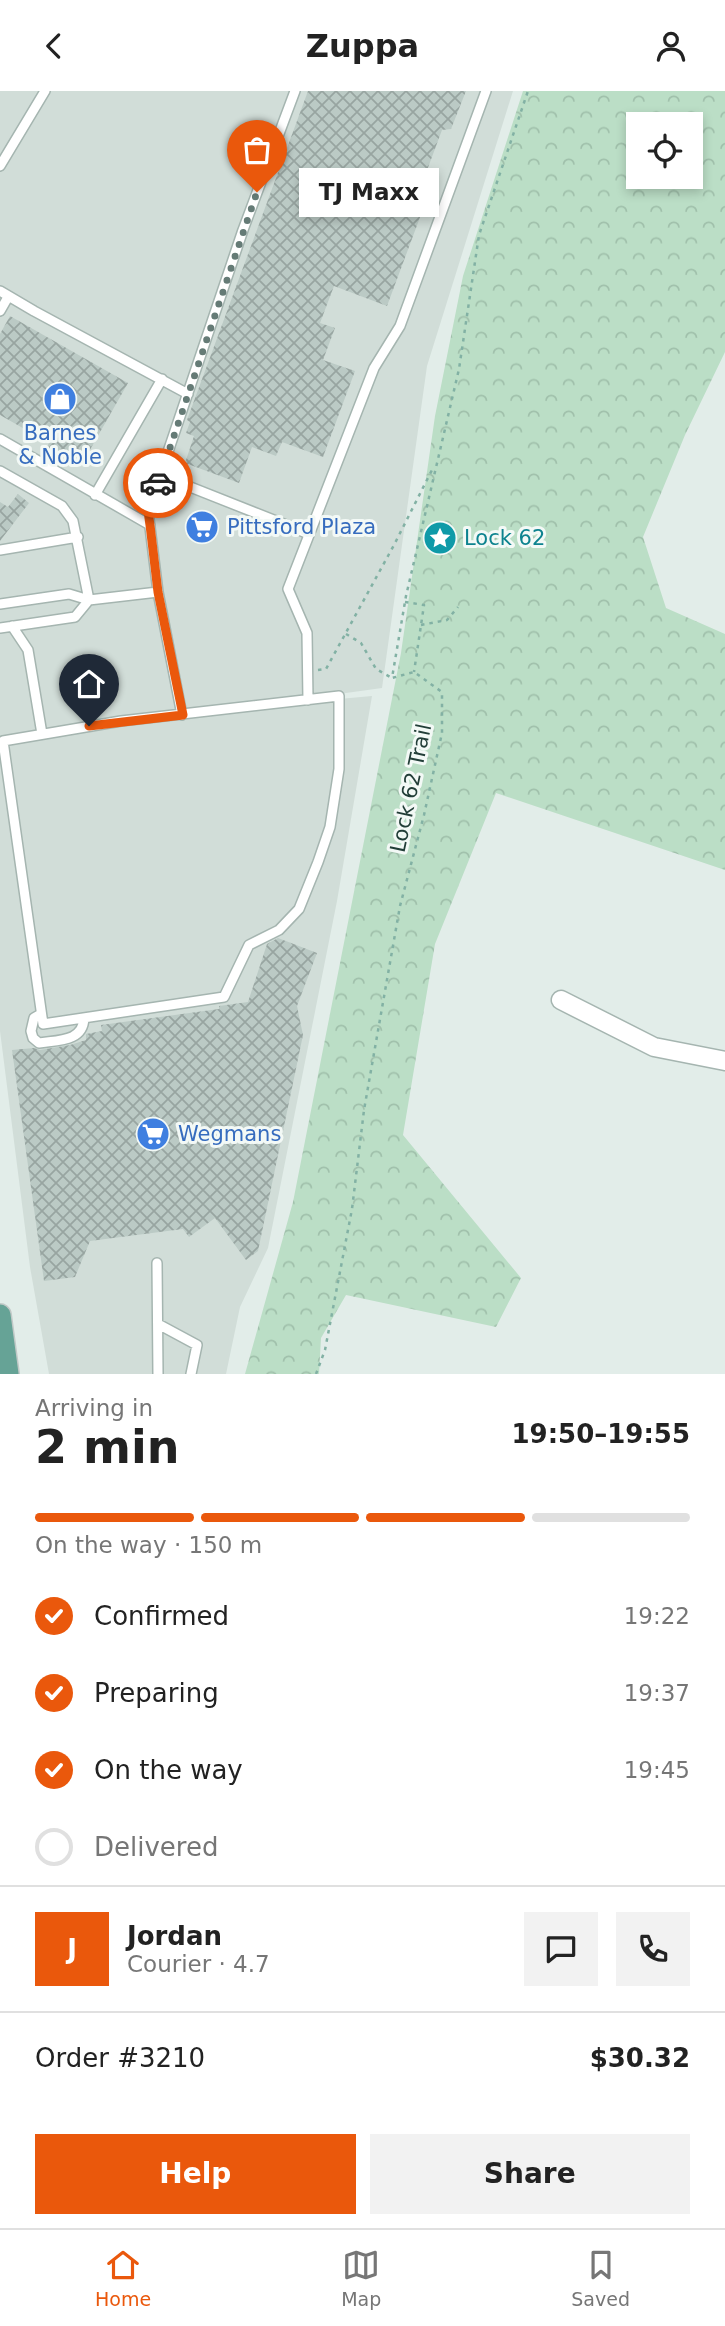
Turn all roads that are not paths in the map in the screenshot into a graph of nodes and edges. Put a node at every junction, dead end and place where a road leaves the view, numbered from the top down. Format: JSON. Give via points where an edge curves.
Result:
{"nodes":[{"id":1,"x":46,"y":91,"type":"edge"},
{"id":2,"x":295,"y":91,"type":"edge"},
{"id":3,"x":486,"y":91,"type":"edge"},
{"id":4,"x":0,"y":166,"type":"edge"},
{"id":5,"x":4,"y":294,"type":"edge"},
{"id":6,"x":0,"y":311,"type":"edge"},
{"id":7,"x":162,"y":379,"type":"junction"},
{"id":8,"x":188,"y":394,"type":"junction"},
{"id":9,"x":0,"y":439,"type":"edge"},
{"id":10,"x":0,"y":471,"type":"edge"},
{"id":11,"x":160,"y":475,"type":"junction"},
{"id":12,"x":96,"y":495,"type":"junction"},
{"id":13,"x":150,"y":525,"type":"junction"},
{"id":14,"x":309,"y":534,"type":"junction"},
{"id":15,"x":78,"y":537,"type":"junction"},
{"id":16,"x":0,"y":550,"type":"edge"},
{"id":17,"x":158,"y":592,"type":"junction"},
{"id":18,"x":89,"y":600,"type":"junction"},
{"id":19,"x":0,"y":604,"type":"edge"},
{"id":20,"x":12,"y":626,"type":"junction"},
{"id":21,"x":0,"y":628,"type":"edge"},
{"id":22,"x":309,"y":700,"type":"junction"},
{"id":23,"x":183,"y":715,"type":"junction"},
{"id":24,"x":42,"y":734,"type":"junction"},
{"id":25,"x":561,"y":1000,"type":"dead end"},
{"id":26,"x":41,"y":1014,"type":"junction"},
{"id":27,"x":84,"y":1017,"type":"junction"},
{"id":28,"x":725,"y":1061,"type":"edge"},
{"id":29,"x":157,"y":1263,"type":"dead end"},
{"id":30,"x":0,"y":1315,"type":"edge"},
{"id":31,"x":158,"y":1324,"type":"junction"},
{"id":32,"x":8,"y":1374,"type":"edge"},
{"id":33,"x":158,"y":1374,"type":"edge"},
{"id":34,"x":191,"y":1374,"type":"edge"}],
"edges":[{"from":1,"to":4,"type":"lane"},
{"from":2,"to":8,"type":"lane"},
{"from":3,"to":14,"type":"lane","via":[[400,326],[374,368]]},
{"from":5,"to":6,"type":"lane"},
{"from":5,"to":7,"type":"lane"},
{"from":7,"to":8,"type":"lane"},
{"from":7,"to":12,"type":"lane"},
{"from":8,"to":11,"type":"lane"},
{"from":9,"to":12,"type":"lane"},
{"from":10,"to":15,"type":"lane","via":[[62,506],[74,521]]},
{"from":11,"to":13,"type":"lane","via":[[148,511]]},
{"from":11,"to":14,"type":"lane"},
{"from":12,"to":13,"type":"lane"},
{"from":13,"to":17,"type":"lane"},
{"from":14,"to":22,"type":"lane","via":[[288,589],[307,633]]},
{"from":15,"to":16,"type":"lane"},
{"from":15,"to":18,"type":"lane"},
{"from":17,"to":18,"type":"lane"},
{"from":17,"to":23,"type":"lane"},
{"from":18,"to":19,"type":"lane","via":[[69,594]]},
{"from":18,"to":20,"type":"lane","via":[[75,617]]},
{"from":20,"to":21,"type":"lane"},
{"from":20,"to":24,"type":"lane","via":[[28,650]]},
{"from":22,"to":23,"type":"lane"},
{"from":22,"to":27,"type":"lane","via":[[339,696],[340,769],[330,827],[299,909],[279,930],[249,945],[224,997]]},
{"from":23,"to":24,"type":"lane"},
{"from":24,"to":26,"type":"lane","via":[[3,741]]},
{"from":25,"to":28,"type":"street","via":[[654,1047]]},
{"from":26,"to":27,"type":"lane","via":[[43,1024]]},
{"from":26,"to":27,"type":"lane","via":[[34,1018],[30,1031],[39,1042],[70,1039],[84,1026]]},
{"from":29,"to":31,"type":"lane"},
{"from":30,"to":32,"type":"main road"},
{"from":31,"to":33,"type":"lane"},
{"from":31,"to":34,"type":"lane","via":[[197,1345]]}]}
